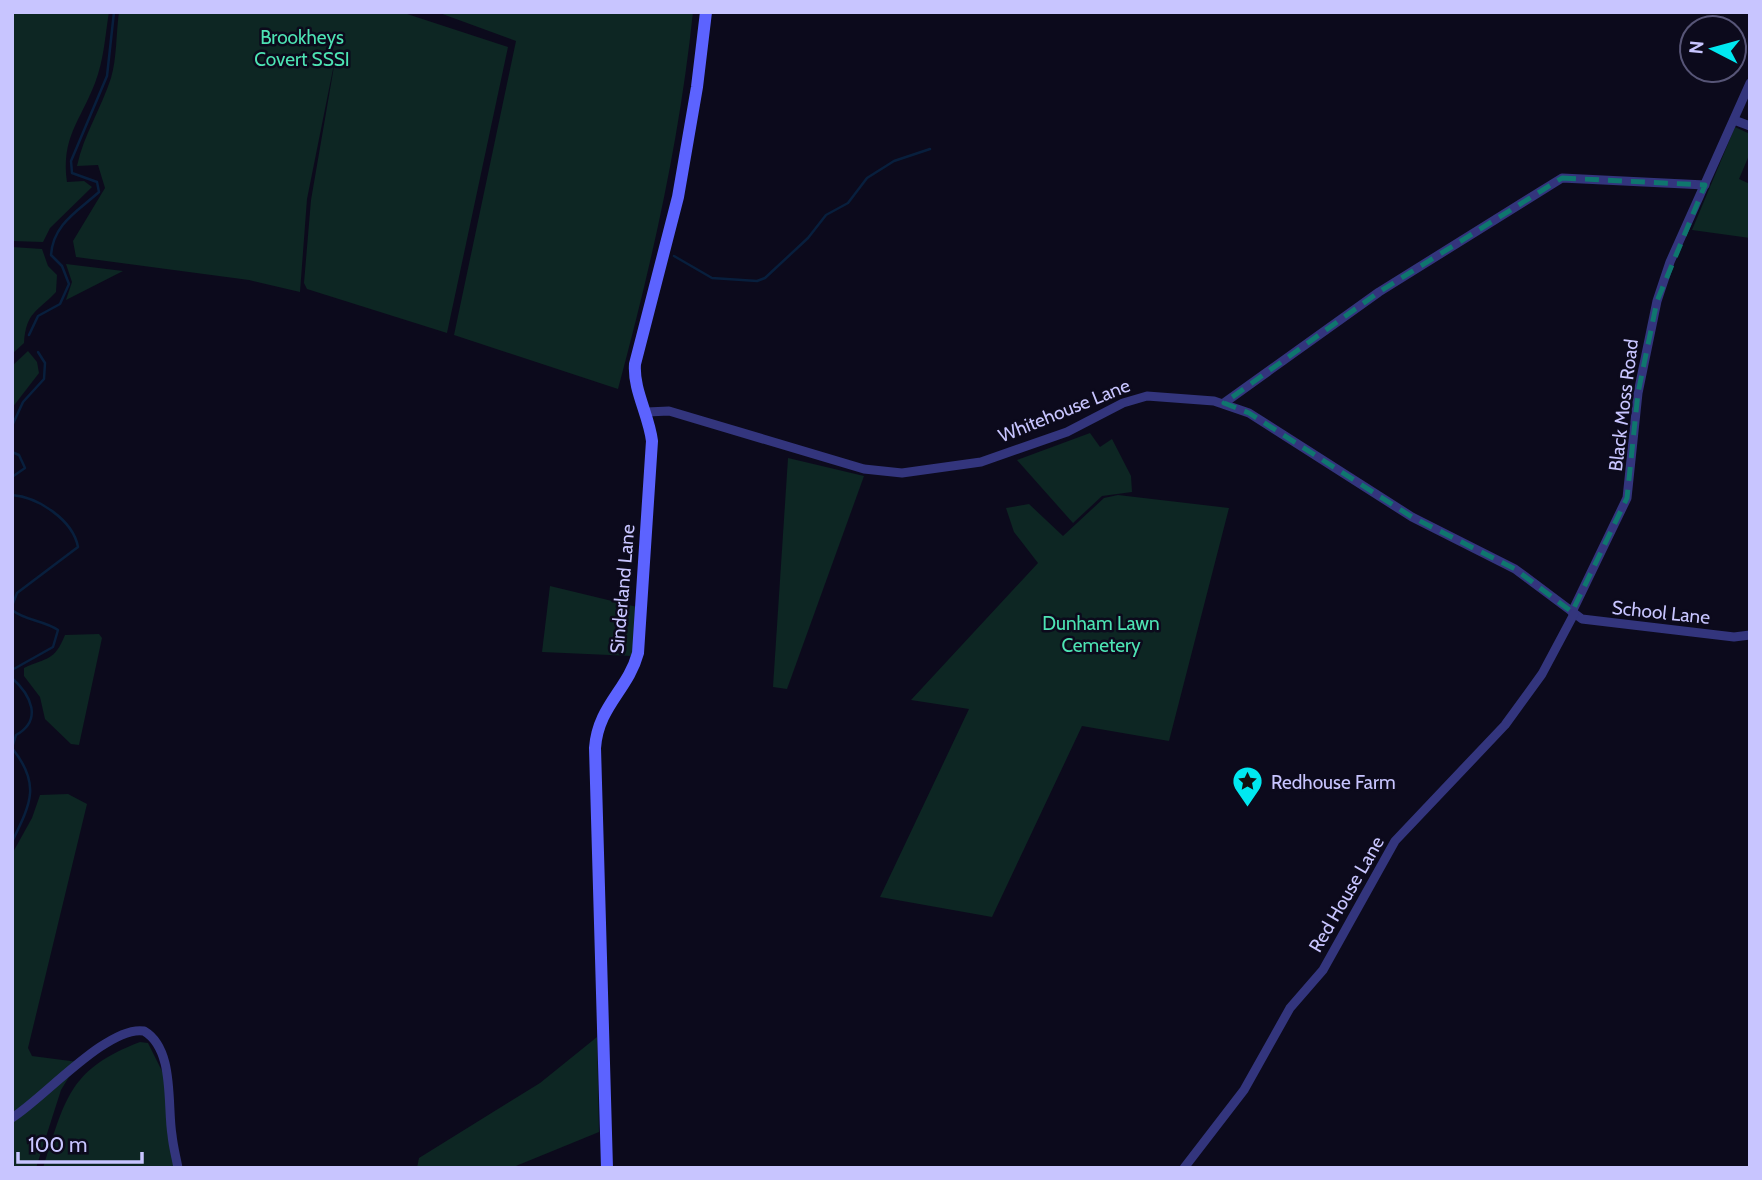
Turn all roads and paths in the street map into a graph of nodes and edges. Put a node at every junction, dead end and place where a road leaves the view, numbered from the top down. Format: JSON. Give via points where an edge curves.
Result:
{"nodes":[{"id":1,"x":706,"y":12,"type":"edge"},
{"id":2,"x":1750,"y":83,"type":"edge"},
{"id":3,"x":1734,"y":120,"type":"junction"},
{"id":4,"x":1750,"y":126,"type":"edge"},
{"id":5,"x":1705,"y":185,"type":"junction"},
{"id":6,"x":1224,"y":403,"type":"junction"},
{"id":7,"x":647,"y":412,"type":"junction"},
{"id":8,"x":1573,"y":613,"type":"junction"},
{"id":9,"x":1750,"y":635,"type":"edge"},
{"id":10,"x":12,"y":1118,"type":"edge"},
{"id":11,"x":178,"y":1168,"type":"edge"},
{"id":12,"x":607,"y":1168,"type":"edge"},
{"id":13,"x":1184,"y":1168,"type":"edge"}],
"edges":[{"from":1,"to":7,"type":"street","name":"Sinderland Lane","via":[[678,197],[637,354],[636,379]]},
{"from":2,"to":3,"type":"street","name":"Black Moss Road"},
{"from":3,"to":4,"type":"street"},
{"from":3,"to":5,"type":"street","name":"Black Moss Road"},
{"from":5,"to":6,"type":"street","via":[[1562,178],[1379,292]]},
{"from":5,"to":8,"type":"street","name":"Black Moss Road","via":[[1657,301],[1638,393],[1627,498]]},
{"from":6,"to":7,"type":"street","name":"Whitehouse Lane","via":[[1147,396],[1067,432],[981,461],[902,472],[864,469],[669,411]]},
{"from":6,"to":8,"type":"street","name":"Whitehouse Lane","via":[[1248,413],[1412,517],[1515,569]]},
{"from":7,"to":12,"type":"street","name":"Sinderland Lane","via":[[651,462],[638,653],[601,717],[594,748]]},
{"from":8,"to":9,"type":"street","name":"School Lane","via":[[1593,622]]},
{"from":8,"to":13,"type":"street","name":"Red House Lane","via":[[1542,674],[1505,725],[1395,841],[1323,970],[1290,1008],[1244,1090]]},
{"from":10,"to":11,"type":"street","via":[[104,1044],[130,1031],[144,1031],[158,1047],[168,1076]]}]}
